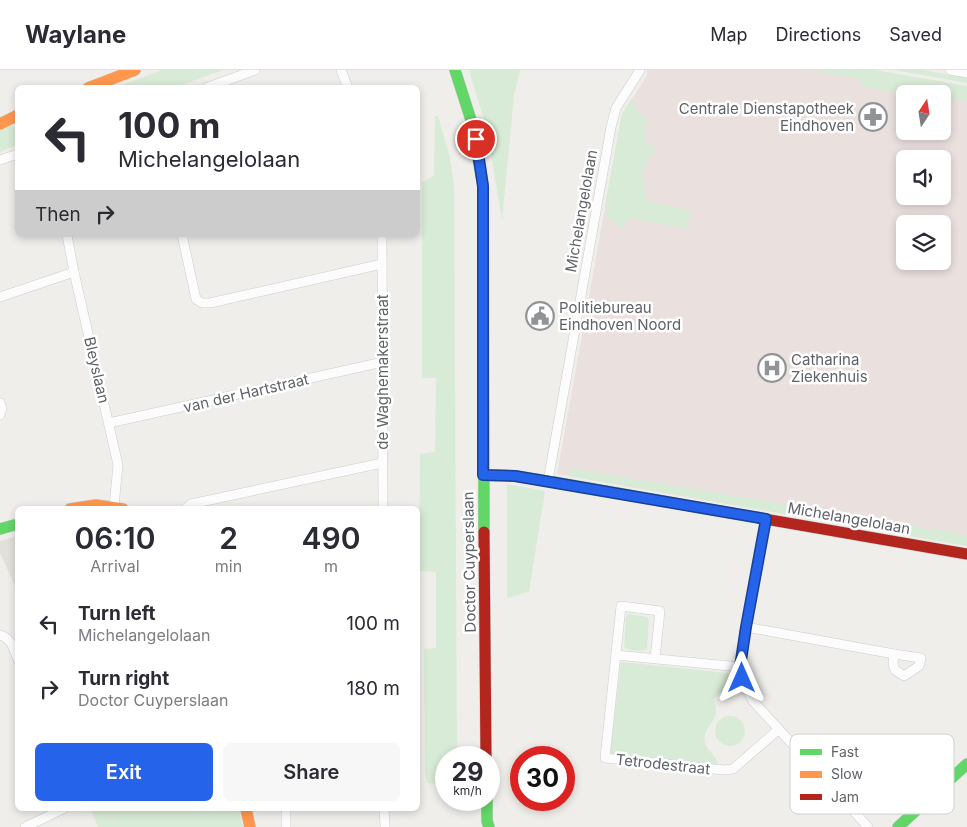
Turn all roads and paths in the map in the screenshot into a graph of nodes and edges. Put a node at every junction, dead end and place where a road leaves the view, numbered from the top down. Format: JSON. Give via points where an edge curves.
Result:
{"nodes":[{"id":1,"x":135,"y":70,"type":"edge"},
{"id":2,"x":255,"y":70,"type":"edge"},
{"id":3,"x":341,"y":70,"type":"edge"},
{"id":4,"x":454,"y":70,"type":"edge"},
{"id":5,"x":640,"y":70,"type":"edge"},
{"id":6,"x":950,"y":70,"type":"edge"},
{"id":7,"x":967,"y":73,"type":"edge"},
{"id":8,"x":96,"y":85,"type":"edge"},
{"id":9,"x":214,"y":85,"type":"edge"},
{"id":10,"x":347,"y":85,"type":"edge"},
{"id":11,"x":0,"y":114,"type":"edge"},
{"id":12,"x":15,"y":114,"type":"edge"},
{"id":13,"x":15,"y":116,"type":"edge"},
{"id":14,"x":0,"y":124,"type":"edge"},
{"id":15,"x":15,"y":155,"type":"edge"},
{"id":16,"x":0,"y":160,"type":"edge"},
{"id":17,"x":70,"y":237,"type":"edge"},
{"id":18,"x":182,"y":237,"type":"edge"},
{"id":19,"x":382,"y":237,"type":"edge"},
{"id":20,"x":382,"y":264,"type":"junction"},
{"id":21,"x":74,"y":272,"type":"junction"},
{"id":22,"x":0,"y":297,"type":"edge"},
{"id":23,"x":383,"y":362,"type":"junction"},
{"id":24,"x":0,"y":403,"type":"edge"},
{"id":25,"x":0,"y":415,"type":"edge"},
{"id":26,"x":109,"y":424,"type":"junction"},
{"id":27,"x":382,"y":463,"type":"junction"},
{"id":28,"x":483,"y":475,"type":"junction"},
{"id":29,"x":548,"y":481,"type":"junction"},
{"id":30,"x":90,"y":506,"type":"edge"},
{"id":31,"x":108,"y":506,"type":"edge"},
{"id":32,"x":118,"y":506,"type":"edge"},
{"id":33,"x":189,"y":506,"type":"edge"},
{"id":34,"x":383,"y":506,"type":"edge"},
{"id":35,"x":766,"y":519,"type":"junction"},
{"id":36,"x":15,"y":525,"type":"edge"},
{"id":37,"x":0,"y":529,"type":"edge"},
{"id":38,"x":967,"y":554,"type":"edge"},
{"id":39,"x":746,"y":627,"type":"junction"},
{"id":40,"x":0,"y":635,"type":"edge"},
{"id":41,"x":15,"y":652,"type":"edge"},
{"id":42,"x":894,"y":654,"type":"dead end"},
{"id":43,"x":616,"y":655,"type":"junction"},
{"id":44,"x":655,"y":658,"type":"junction"},
{"id":45,"x":740,"y":667,"type":"junction"},
{"id":46,"x":779,"y":729,"type":"junction"},
{"id":47,"x":790,"y":741,"type":"edge"},
{"id":48,"x":486,"y":746,"type":"edge"},
{"id":49,"x":967,"y":764,"type":"edge"},
{"id":50,"x":954,"y":776,"type":"edge"},
{"id":51,"x":59,"y":811,"type":"edge"},
{"id":52,"x":246,"y":811,"type":"edge"},
{"id":53,"x":286,"y":811,"type":"edge"},
{"id":54,"x":384,"y":811,"type":"edge"},
{"id":55,"x":487,"y":811,"type":"edge"},
{"id":56,"x":856,"y":814,"type":"edge"},
{"id":57,"x":912,"y":814,"type":"edge"},
{"id":58,"x":487,"y":825,"type":"edge"},
{"id":59,"x":25,"y":827,"type":"edge"},
{"id":60,"x":250,"y":827,"type":"edge"},
{"id":61,"x":286,"y":827,"type":"edge"},
{"id":62,"x":385,"y":827,"type":"edge"},
{"id":63,"x":868,"y":827,"type":"edge"},
{"id":64,"x":898,"y":827,"type":"edge"}],
"edges":[{"from":1,"to":8,"type":"street"},
{"from":2,"to":9,"type":"street"},
{"from":3,"to":10,"type":"street"},
{"from":4,"to":28,"type":"street","name":"Doctor Cuyperslaan","via":[[472,120],[483,186]]},
{"from":5,"to":29,"type":"street","name":"Michelangelolaan","via":[[616,108],[611,126]]},
{"from":6,"to":7,"type":"street"},
{"from":11,"to":12,"type":"street"},
{"from":13,"to":14,"type":"street"},
{"from":15,"to":16,"type":"street"},
{"from":17,"to":21,"type":"street","name":"Bleyslaan"},
{"from":18,"to":20,"type":"street","via":[[196,299],[202,303]]},
{"from":19,"to":20,"type":"street","name":"de Waghemakerstraat"},
{"from":20,"to":23,"type":"street","name":"de Waghemakerstraat"},
{"from":21,"to":22,"type":"street"},
{"from":21,"to":26,"type":"street","name":"Bleyslaan"},
{"from":23,"to":26,"type":"street","name":"van der Hartstraat"},
{"from":23,"to":27,"type":"street","name":"de Waghemakerstraat"},
{"from":24,"to":25,"type":"street"},
{"from":26,"to":32,"type":"street","name":"Bleyslaan","via":[[118,465]]},
{"from":27,"to":33,"type":"street"},
{"from":27,"to":34,"type":"street","name":"de Waghemakerstraat"},
{"from":28,"to":29,"type":"street","name":"Michelangelolaan"},
{"from":28,"to":48,"type":"street","name":"Doctor Cuyperslaan"},
{"from":29,"to":35,"type":"street","name":"Michelangelolaan"},
{"from":30,"to":31,"type":"street"},
{"from":35,"to":38,"type":"street","name":"Michelangelolaan"},
{"from":35,"to":39,"type":"street"},
{"from":36,"to":37,"type":"street"},
{"from":39,"to":42,"type":"street"},
{"from":39,"to":45,"type":"street"},
{"from":40,"to":41,"type":"street","via":[[11,642]]},
{"from":43,"to":44,"type":"street"},
{"from":43,"to":44,"type":"street","name":"Tetrodestraat","via":[[621,606],[660,610]]},
{"from":43,"to":46,"type":"street","name":"Tetrodestraat","via":[[605,758],[733,769]]},
{"from":44,"to":45,"type":"street"},
{"from":45,"to":46,"type":"street","via":[[754,701]]},
{"from":46,"to":47,"type":"street"},
{"from":49,"to":50,"type":"street"},
{"from":51,"to":59,"type":"street"},
{"from":52,"to":60,"type":"street"},
{"from":53,"to":61,"type":"street"},
{"from":54,"to":62,"type":"street"},
{"from":55,"to":58,"type":"street"},
{"from":56,"to":63,"type":"street"},
{"from":57,"to":64,"type":"street"}]}
